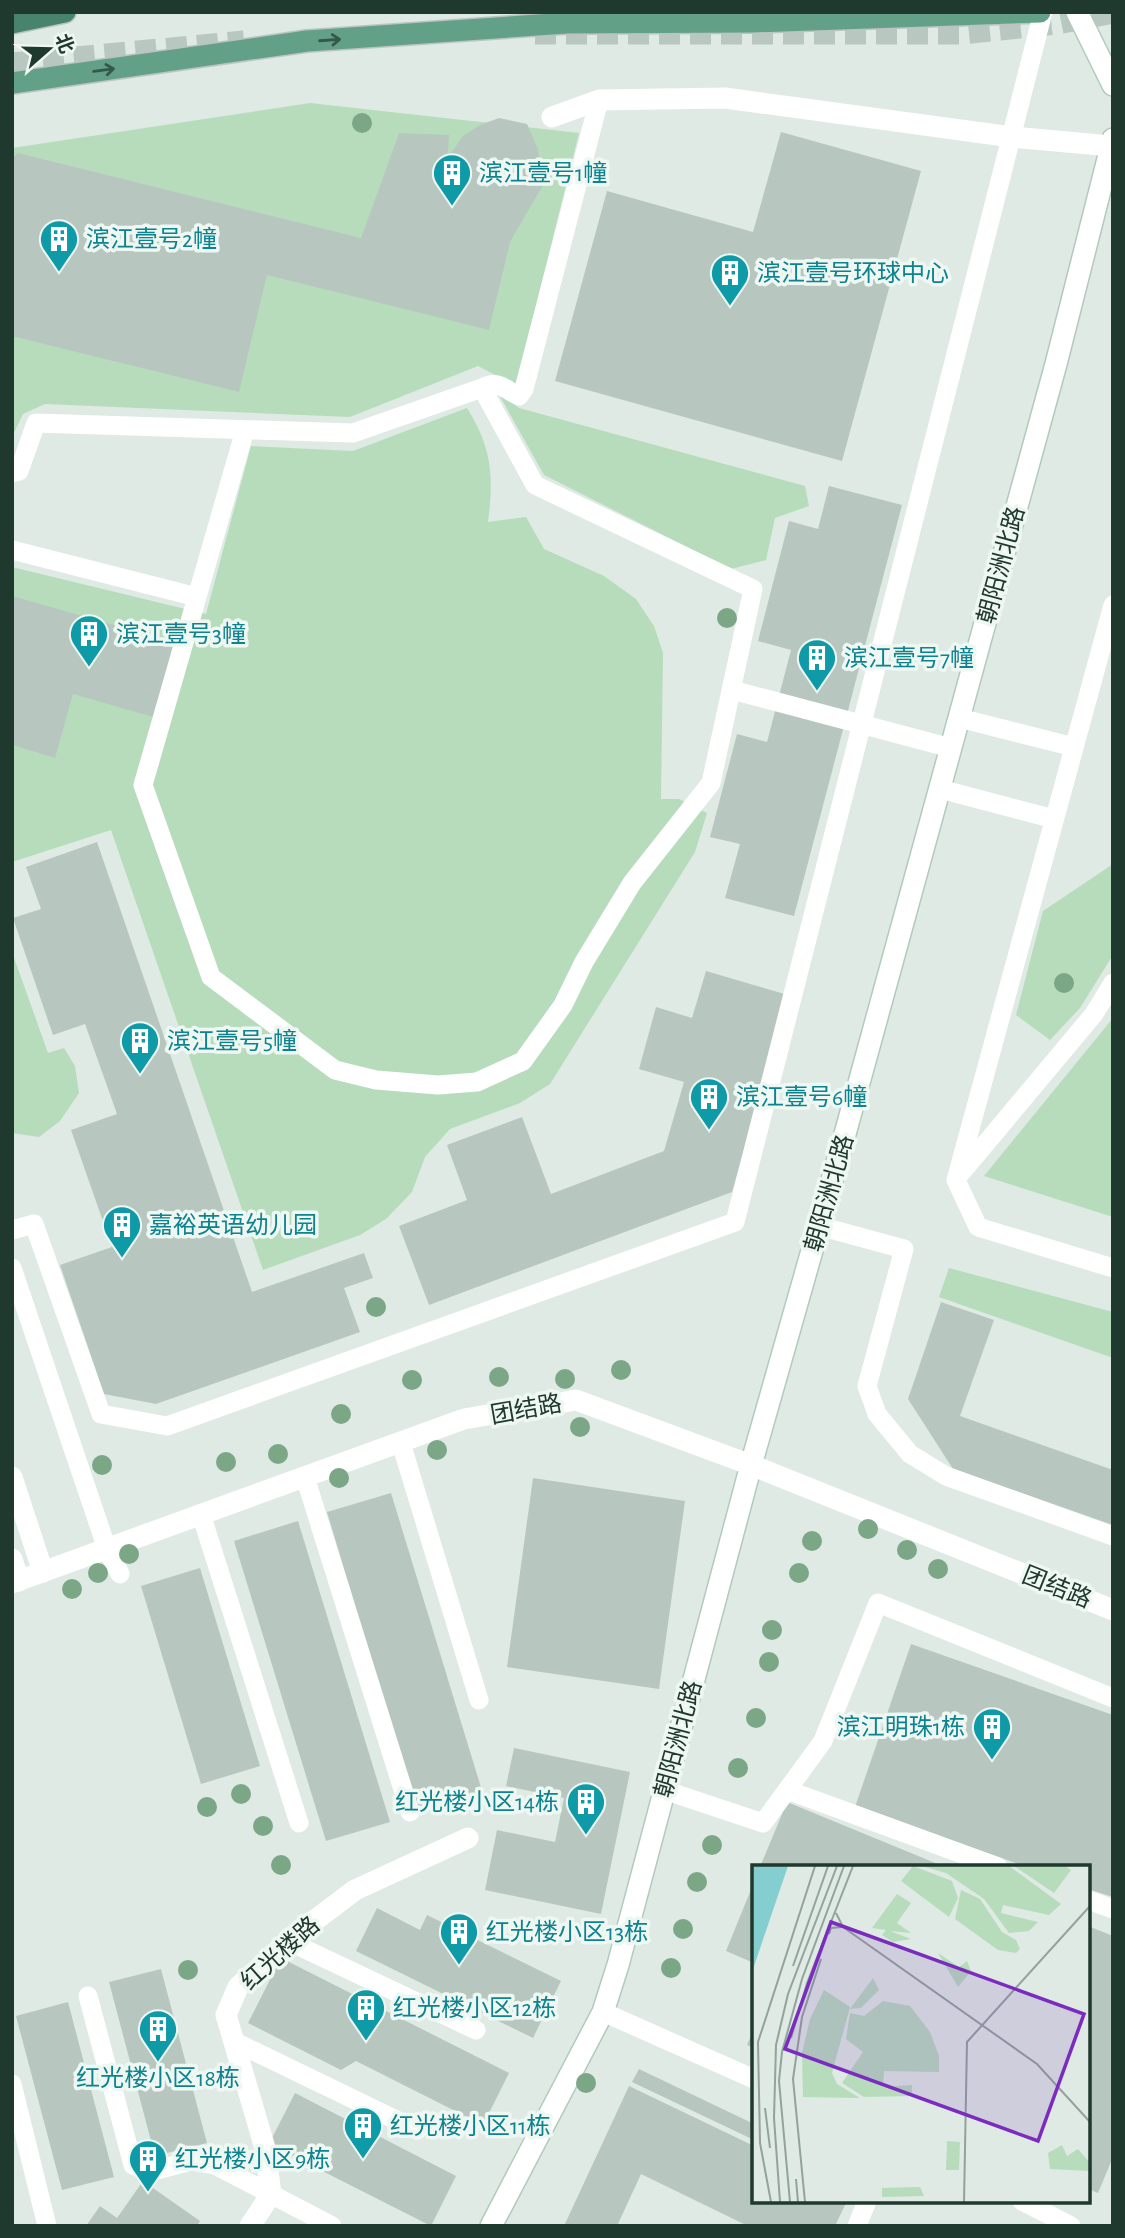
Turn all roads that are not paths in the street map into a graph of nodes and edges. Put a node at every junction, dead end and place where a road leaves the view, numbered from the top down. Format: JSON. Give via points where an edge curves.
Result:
{"nodes":[{"id":1,"x":65,"y":12,"type":"edge"},
{"id":2,"x":1042,"y":12,"type":"edge"},
{"id":3,"x":1077,"y":12,"type":"edge"},
{"id":4,"x":12,"y":23,"type":"edge"},
{"id":5,"x":12,"y":83,"type":"edge"},
{"id":6,"x":1113,"y":85,"type":"edge"},
{"id":7,"x":599,"y":100,"type":"junction"},
{"id":8,"x":552,"y":117,"type":"dead end"},
{"id":9,"x":1012,"y":137,"type":"junction"},
{"id":10,"x":1112,"y":142,"type":"edge"},
{"id":11,"x":482,"y":388,"type":"junction"},
{"id":12,"x":245,"y":430,"type":"junction"},
{"id":13,"x":12,"y":473,"type":"edge"},
{"id":14,"x":12,"y":550,"type":"edge"},
{"id":15,"x":197,"y":597,"type":"junction"},
{"id":16,"x":1113,"y":605,"type":"edge"},
{"id":17,"x":732,"y":690,"type":"junction"},
{"id":18,"x":959,"y":718,"type":"junction"},
{"id":19,"x":862,"y":724,"type":"junction"},
{"id":20,"x":1074,"y":747,"type":"junction"},
{"id":21,"x":951,"y":748,"type":"junction"},
{"id":22,"x":940,"y":789,"type":"junction"},
{"id":23,"x":1054,"y":819,"type":"junction"},
{"id":24,"x":1113,"y":983,"type":"edge"},
{"id":25,"x":956,"y":1180,"type":"junction"},
{"id":26,"x":820,"y":1226,"type":"junction"},
{"id":27,"x":12,"y":1230,"type":"edge"},
{"id":28,"x":12,"y":1268,"type":"edge"},
{"id":29,"x":1113,"y":1268,"type":"edge"},
{"id":30,"x":401,"y":1443,"type":"junction"},
{"id":31,"x":751,"y":1465,"type":"junction"},
{"id":32,"x":12,"y":1477,"type":"edge"},
{"id":33,"x":305,"y":1477,"type":"junction"},
{"id":34,"x":201,"y":1514,"type":"junction"},
{"id":35,"x":1113,"y":1536,"type":"edge"},
{"id":36,"x":107,"y":1549,"type":"junction"},
{"id":37,"x":12,"y":1559,"type":"edge"},
{"id":38,"x":43,"y":1572,"type":"junction"},
{"id":39,"x":120,"y":1574,"type":"dead end"},
{"id":40,"x":16,"y":1582,"type":"edge"},
{"id":41,"x":1113,"y":1610,"type":"edge"},
{"id":42,"x":1113,"y":1698,"type":"edge"},
{"id":43,"x":479,"y":1700,"type":"dead end"},
{"id":44,"x":664,"y":1790,"type":"junction"},
{"id":45,"x":788,"y":1790,"type":"junction"},
{"id":46,"x":410,"y":1812,"type":"dead end"},
{"id":47,"x":299,"y":1823,"type":"dead end"},
{"id":48,"x":468,"y":1838,"type":"dead end"},
{"id":49,"x":993,"y":1865,"type":"edge"},
{"id":50,"x":1090,"y":1901,"type":"edge"},
{"id":51,"x":1113,"y":1909,"type":"edge"},
{"id":52,"x":288,"y":1941,"type":"junction"},
{"id":53,"x":88,"y":1996,"type":"dead end"},
{"id":54,"x":603,"y":2012,"type":"junction"},
{"id":55,"x":476,"y":2030,"type":"dead end"},
{"id":56,"x":233,"y":2041,"type":"junction"},
{"id":57,"x":752,"y":2078,"type":"edge"},
{"id":58,"x":12,"y":2084,"type":"edge"},
{"id":59,"x":417,"y":2130,"type":"dead end"},
{"id":60,"x":271,"y":2194,"type":"junction"},
{"id":61,"x":866,"y":2203,"type":"edge"},
{"id":62,"x":1025,"y":2203,"type":"edge"},
{"id":63,"x":1050,"y":2221,"type":"edge"},
{"id":64,"x":47,"y":2226,"type":"edge"},
{"id":65,"x":250,"y":2226,"type":"edge"},
{"id":66,"x":332,"y":2226,"type":"edge"},
{"id":67,"x":491,"y":2226,"type":"edge"},
{"id":68,"x":857,"y":2226,"type":"edge"},
{"id":69,"x":1071,"y":2226,"type":"edge"}],
"edges":[{"from":1,"to":4,"type":"highway"},
{"from":5,"to":2,"type":"main road","one_way":true,"via":[[307,41],[554,24]]},
{"from":2,"to":9,"type":"lane"},
{"from":3,"to":6,"type":"street"},
{"from":7,"to":8,"type":"street"},
{"from":7,"to":9,"type":"street","via":[[724,98]]},
{"from":7,"to":11,"type":"lane","via":[[524,389],[519,396],[505,386],[490,383]]},
{"from":9,"to":10,"type":"street"},
{"from":9,"to":19,"type":"lane"},
{"from":10,"to":18,"type":"street","name":"朝阳洲北路"},
{"from":11,"to":12,"type":"lane","via":[[353,433]]},
{"from":11,"to":17,"type":"lane","via":[[535,485],[754,589]]},
{"from":12,"to":13,"type":"lane","via":[[36,423],[19,471]]},
{"from":12,"to":15,"type":"lane"},
{"from":14,"to":15,"type":"lane"},
{"from":15,"to":17,"type":"lane","via":[[143,785],[211,977],[335,1070],[376,1080],[438,1085],[477,1082],[523,1061],[563,1004],[632,883],[712,783]]},
{"from":16,"to":20,"type":"lane"},
{"from":17,"to":19,"type":"lane"},
{"from":18,"to":20,"type":"lane"},
{"from":18,"to":21,"type":"street","name":"朝阳洲北路"},
{"from":19,"to":21,"type":"lane"},
{"from":19,"to":27,"type":"lane","via":[[735,1222],[167,1426],[100,1414],[34,1223]]},
{"from":20,"to":23,"type":"lane"},
{"from":21,"to":22,"type":"street","name":"朝阳洲北路"},
{"from":22,"to":23,"type":"lane"},
{"from":22,"to":26,"type":"street","name":"朝阳洲北路"},
{"from":23,"to":25,"type":"lane"},
{"from":24,"to":25,"type":"lane","via":[[1094,1014]]},
{"from":25,"to":29,"type":"lane","via":[[978,1227]]},
{"from":26,"to":31,"type":"street","name":"朝阳洲北路"},
{"from":26,"to":35,"type":"lane","via":[[904,1249],[867,1385],[877,1414],[910,1454],[946,1476]]},
{"from":28,"to":36,"type":"lane"},
{"from":30,"to":31,"type":"street","name":"团结路","via":[[464,1419],[576,1400]]},
{"from":30,"to":33,"type":"street","name":"团结路"},
{"from":30,"to":43,"type":"lane"},
{"from":31,"to":41,"type":"street","name":"团结路"},
{"from":31,"to":44,"type":"street","name":"朝阳洲北路"},
{"from":32,"to":38,"type":"street"},
{"from":33,"to":34,"type":"street","name":"团结路"},
{"from":33,"to":46,"type":"lane"},
{"from":34,"to":36,"type":"street","name":"团结路"},
{"from":34,"to":47,"type":"lane"},
{"from":36,"to":38,"type":"street","name":"团结路"},
{"from":36,"to":39,"type":"lane"},
{"from":37,"to":40,"type":"street"},
{"from":38,"to":40,"type":"street","name":"团结路"},
{"from":42,"to":45,"type":"lane","via":[[878,1603],[823,1741]]},
{"from":44,"to":45,"type":"lane","via":[[763,1823]]},
{"from":44,"to":54,"type":"street","name":"朝阳洲北路"},
{"from":45,"to":49,"type":"lane"},
{"from":48,"to":52,"type":"street","name":"红光楼路","via":[[355,1890]]},
{"from":50,"to":51,"type":"lane"},
{"from":52,"to":55,"type":"lane"},
{"from":52,"to":56,"type":"street","name":"红光楼路","via":[[238,1987],[226,2015]]},
{"from":53,"to":60,"type":"lane","via":[[133,2165],[149,2172],[191,2161],[215,2165]]},
{"from":54,"to":57,"type":"lane"},
{"from":54,"to":67,"type":"street","name":"朝阳洲北路"},
{"from":56,"to":59,"type":"lane"},
{"from":56,"to":60,"type":"street","name":"红光楼路","via":[[265,2148]]},
{"from":58,"to":64,"type":"lane"},
{"from":60,"to":65,"type":"street"},
{"from":60,"to":66,"type":"lane"},
{"from":61,"to":68,"type":"lane"},
{"from":62,"to":63,"type":"lane"},
{"from":63,"to":69,"type":"lane"}]}
